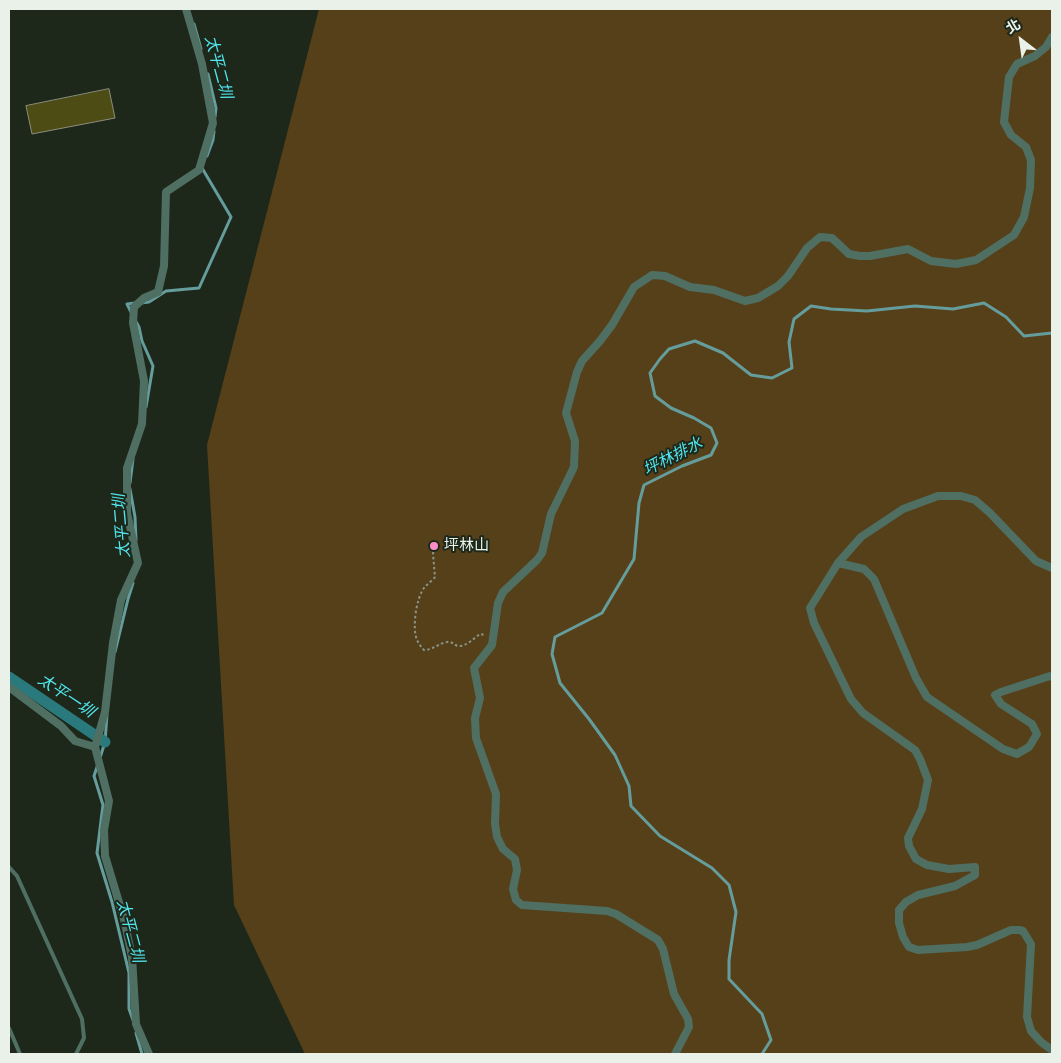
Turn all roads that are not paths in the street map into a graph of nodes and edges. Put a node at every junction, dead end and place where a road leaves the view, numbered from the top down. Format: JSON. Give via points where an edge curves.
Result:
{"nodes":[{"id":1,"x":186,"y":9,"type":"edge"},
{"id":2,"x":1052,"y":37,"type":"edge"},
{"id":3,"x":838,"y":563,"type":"junction"},
{"id":4,"x":1052,"y":568,"type":"edge"},
{"id":5,"x":1052,"y":677,"type":"edge"},
{"id":6,"x":9,"y":687,"type":"edge"},
{"id":7,"x":95,"y":747,"type":"junction"},
{"id":8,"x":9,"y":867,"type":"edge"},
{"id":9,"x":9,"y":1028,"type":"edge"},
{"id":10,"x":1052,"y":1050,"type":"edge"},
{"id":11,"x":147,"y":1053,"type":"edge"},
{"id":12,"x":20,"y":1054,"type":"edge"},
{"id":13,"x":76,"y":1054,"type":"edge"},
{"id":14,"x":675,"y":1054,"type":"edge"}],
"edges":[{"from":1,"to":7,"type":"street","via":[[202,64],[212,123],[199,170],[166,192],[164,266],[158,292],[144,298],[134,308],[133,323],[144,382],[142,424],[127,468],[127,513],[138,562],[122,600],[105,712]]},
{"from":2,"to":14,"type":"street","via":[[1035,56],[1017,64],[1009,77],[1004,122],[1011,135],[1026,147],[1031,160],[1024,216],[1014,234],[976,260],[956,264],[930,261],[908,249],[870,256],[848,254],[832,238],[820,237],[807,248],[778,286],[758,298],[745,301],[652,275],[634,287],[612,325],[582,361],[566,413],[575,441],[574,467],[551,514],[542,553],[503,592],[498,603],[492,645],[474,668],[480,698],[475,718],[476,738],[496,794],[497,837],[503,849],[515,859],[517,870],[513,889],[516,900],[522,905],[606,911],[658,940],[664,950],[674,994],[688,1019],[689,1027]]},
{"from":3,"to":4,"type":"street","via":[[861,537],[903,508],[938,496],[961,496],[975,500],[1036,561]]},
{"from":3,"to":5,"type":"street","via":[[864,569],[874,580],[927,697],[1003,749],[1017,754],[1029,747],[1037,734],[1032,724],[1001,704],[995,695]]},
{"from":3,"to":10,"type":"street","via":[[810,608],[851,698],[862,713],[915,750],[920,759],[928,780],[922,809],[908,838],[909,846],[916,858],[927,865],[949,869],[975,867],[975,875],[955,886],[918,895],[906,902],[899,910],[904,937],[909,947],[918,950],[967,947],[1011,930],[1023,931],[1031,944],[1027,1017],[1031,1032]]},
{"from":6,"to":7,"type":"street","via":[[61,726],[75,741]]},
{"from":7,"to":11,"type":"street","via":[[109,801],[104,830],[105,856],[124,919],[132,957],[136,1024]]},
{"from":8,"to":13,"type":"lane","via":[[17,876],[82,1019],[84,1038]]},
{"from":9,"to":12,"type":"lane"}]}
